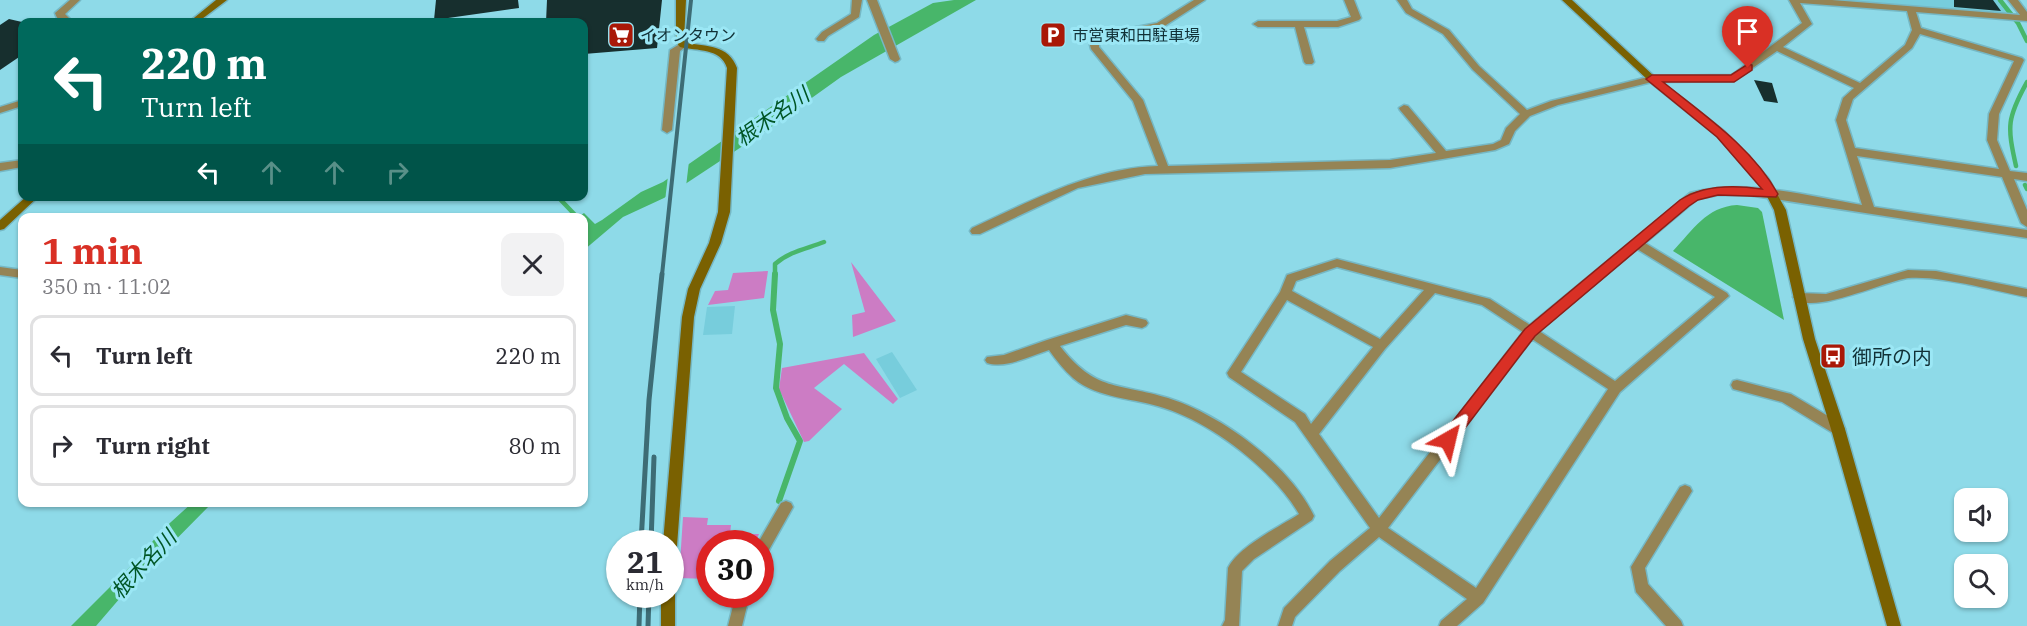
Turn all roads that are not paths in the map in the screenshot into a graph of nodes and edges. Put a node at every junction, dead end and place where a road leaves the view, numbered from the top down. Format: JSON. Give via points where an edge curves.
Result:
{"nodes":[{"id":1,"x":75,"y":0,"type":"edge"},
{"id":2,"x":222,"y":0,"type":"edge"},
{"id":3,"x":681,"y":0,"type":"edge"},
{"id":4,"x":857,"y":0,"type":"edge"},
{"id":5,"x":1200,"y":0,"type":"edge"},
{"id":6,"x":1349,"y":0,"type":"edge"},
{"id":7,"x":1402,"y":0,"type":"edge"},
{"id":8,"x":1568,"y":0,"type":"edge"},
{"id":9,"x":1798,"y":0,"type":"edge"},
{"id":10,"x":2013,"y":0,"type":"edge"},
{"id":11,"x":873,"y":3,"type":"edge"},
{"id":12,"x":1911,"y":9,"type":"junction"},
{"id":13,"x":63,"y":18,"type":"edge"},
{"id":14,"x":198,"y":18,"type":"edge"},
{"id":15,"x":2025,"y":18,"type":"edge"},
{"id":16,"x":1258,"y":24,"type":"dead end"},
{"id":17,"x":1299,"y":24,"type":"junction"},
{"id":18,"x":1917,"y":30,"type":"junction"},
{"id":19,"x":821,"y":39,"type":"dead end"},
{"id":20,"x":683,"y":45,"type":"junction"},
{"id":21,"x":1776,"y":46,"type":"junction"},
{"id":22,"x":896,"y":58,"type":"dead end"},
{"id":23,"x":1309,"y":62,"type":"dead end"},
{"id":24,"x":1652,"y":79,"type":"junction"},
{"id":25,"x":1861,"y":87,"type":"junction"},
{"id":26,"x":18,"y":104,"type":"edge"},
{"id":27,"x":1404,"y":108,"type":"dead end"},
{"id":28,"x":0,"y":110,"type":"edge"},
{"id":29,"x":1526,"y":114,"type":"junction"},
{"id":30,"x":667,"y":130,"type":"dead end"},
{"id":31,"x":1850,"y":151,"type":"junction"},
{"id":32,"x":1444,"y":156,"type":"junction"},
{"id":33,"x":18,"y":165,"type":"edge"},
{"id":34,"x":0,"y":167,"type":"edge"},
{"id":35,"x":1164,"y":169,"type":"junction"},
{"id":36,"x":2006,"y":174,"type":"junction"},
{"id":37,"x":2027,"y":177,"type":"edge"},
{"id":38,"x":1771,"y":194,"type":"junction"},
{"id":39,"x":28,"y":201,"type":"edge"},
{"id":40,"x":1869,"y":209,"type":"junction"},
{"id":41,"x":2027,"y":223,"type":"edge"},
{"id":42,"x":0,"y":226,"type":"edge"},
{"id":43,"x":976,"y":231,"type":"dead end"},
{"id":44,"x":2027,"y":234,"type":"edge"},
{"id":45,"x":1636,"y":243,"type":"junction"},
{"id":46,"x":0,"y":271,"type":"edge"},
{"id":47,"x":18,"y":273,"type":"edge"},
{"id":48,"x":1432,"y":289,"type":"junction"},
{"id":49,"x":1285,"y":293,"type":"junction"},
{"id":50,"x":2027,"y":293,"type":"edge"},
{"id":51,"x":1799,"y":297,"type":"junction"},
{"id":52,"x":1142,"y":323,"type":"dead end"},
{"id":53,"x":1530,"y":332,"type":"junction"},
{"id":54,"x":1051,"y":344,"type":"junction"},
{"id":55,"x":1381,"y":346,"type":"junction"},
{"id":56,"x":992,"y":360,"type":"dead end"},
{"id":57,"x":1737,"y":385,"type":"dead end"},
{"id":58,"x":1616,"y":388,"type":"junction"},
{"id":59,"x":1838,"y":429,"type":"junction"},
{"id":60,"x":1311,"y":434,"type":"junction"},
{"id":61,"x":1685,"y":491,"type":"dead end"},
{"id":62,"x":786,"y":507,"type":"dead end"},
{"id":63,"x":1379,"y":529,"type":"junction"},
{"id":64,"x":671,"y":530,"type":"edge"},
{"id":65,"x":773,"y":530,"type":"edge"},
{"id":66,"x":1478,"y":598,"type":"junction"},
{"id":67,"x":668,"y":608,"type":"edge"},
{"id":68,"x":740,"y":608,"type":"edge"},
{"id":69,"x":668,"y":626,"type":"edge"},
{"id":70,"x":735,"y":626,"type":"edge"},
{"id":71,"x":1229,"y":626,"type":"edge"},
{"id":72,"x":1285,"y":626,"type":"edge"},
{"id":73,"x":1446,"y":626,"type":"edge"},
{"id":74,"x":1676,"y":626,"type":"edge"},
{"id":75,"x":1894,"y":626,"type":"edge"}],
"edges":[{"from":1,"to":13,"type":"street","via":[[60,13]]},
{"from":2,"to":14,"type":"street"},
{"from":3,"to":20,"type":"street","via":[[679,36]]},
{"from":4,"to":19,"type":"street","via":[[856,15]]},
{"from":5,"to":35,"type":"street","via":[[1160,25],[1094,41],[1094,47],[1137,100]]},
{"from":6,"to":17,"type":"street","via":[[1356,18],[1338,24]]},
{"from":7,"to":29,"type":"street","via":[[1409,11],[1446,32],[1476,68]]},
{"from":8,"to":24,"type":"street"},
{"from":9,"to":12,"type":"street"},
{"from":9,"to":21,"type":"street","via":[[1807,24]]},
{"from":10,"to":15,"type":"street"},
{"from":11,"to":22,"type":"street"},
{"from":12,"to":15,"type":"street"},
{"from":12,"to":18,"type":"street"},
{"from":16,"to":17,"type":"street"},
{"from":17,"to":23,"type":"street"},
{"from":18,"to":25,"type":"street","via":[[1909,46]]},
{"from":18,"to":36,"type":"street","via":[[2019,60],[1994,114],[1992,140]]},
{"from":20,"to":30,"type":"street","via":[[675,50]]},
{"from":20,"to":64,"type":"street","via":[[711,49],[730,59],[732,68],[724,212],[688,317]]},
{"from":21,"to":24,"type":"street","via":[[1734,78]]},
{"from":21,"to":25,"type":"street"},
{"from":24,"to":29,"type":"street"},
{"from":24,"to":38,"type":"street","via":[[1721,134]]},
{"from":25,"to":31,"type":"street","via":[[1848,98],[1840,120]]},
{"from":26,"to":28,"type":"street"},
{"from":27,"to":32,"type":"street"},
{"from":29,"to":32,"type":"street","via":[[1500,145]]},
{"from":31,"to":36,"type":"street"},
{"from":31,"to":40,"type":"street"},
{"from":32,"to":35,"type":"street","via":[[1390,164]]},
{"from":33,"to":34,"type":"street"},
{"from":35,"to":43,"type":"street","via":[[1075,184]]},
{"from":36,"to":37,"type":"street"},
{"from":36,"to":41,"type":"street"},
{"from":38,"to":40,"type":"street"},
{"from":38,"to":45,"type":"street","via":[[1718,191],[1695,196]]},
{"from":38,"to":51,"type":"street","via":[[1780,210]]},
{"from":39,"to":42,"type":"street"},
{"from":40,"to":44,"type":"street"},
{"from":45,"to":53,"type":"street"},
{"from":45,"to":58,"type":"street","via":[[1723,296]]},
{"from":46,"to":47,"type":"street"},
{"from":48,"to":49,"type":"street","via":[[1337,263],[1291,278]]},
{"from":48,"to":53,"type":"street","via":[[1486,302]]},
{"from":48,"to":55,"type":"street"},
{"from":49,"to":55,"type":"street"},
{"from":49,"to":60,"type":"street","via":[[1233,373],[1300,418]]},
{"from":50,"to":51,"type":"street","via":[[1936,275],[1908,274],[1826,298]]},
{"from":51,"to":59,"type":"street"},
{"from":52,"to":54,"type":"street","via":[[1126,320]]},
{"from":53,"to":58,"type":"street"},
{"from":53,"to":63,"type":"street"},
{"from":54,"to":56,"type":"street","via":[[1004,360]]},
{"from":54,"to":71,"type":"street","via":[[1080,377],[1105,388],[1167,403],[1195,414],[1228,435],[1268,468],[1303,508],[1307,516],[1234,568]]},
{"from":55,"to":60,"type":"street"},
{"from":57,"to":59,"type":"street","via":[[1786,398]]},
{"from":58,"to":66,"type":"street"},
{"from":59,"to":75,"type":"street"},
{"from":60,"to":63,"type":"street"},
{"from":61,"to":74,"type":"street","via":[[1638,567],[1641,587]]},
{"from":62,"to":65,"type":"street"},
{"from":63,"to":66,"type":"street"},
{"from":63,"to":72,"type":"street","via":[[1319,582],[1289,613]]},
{"from":66,"to":73,"type":"street"},
{"from":67,"to":69,"type":"street"},
{"from":68,"to":70,"type":"street"}]}
